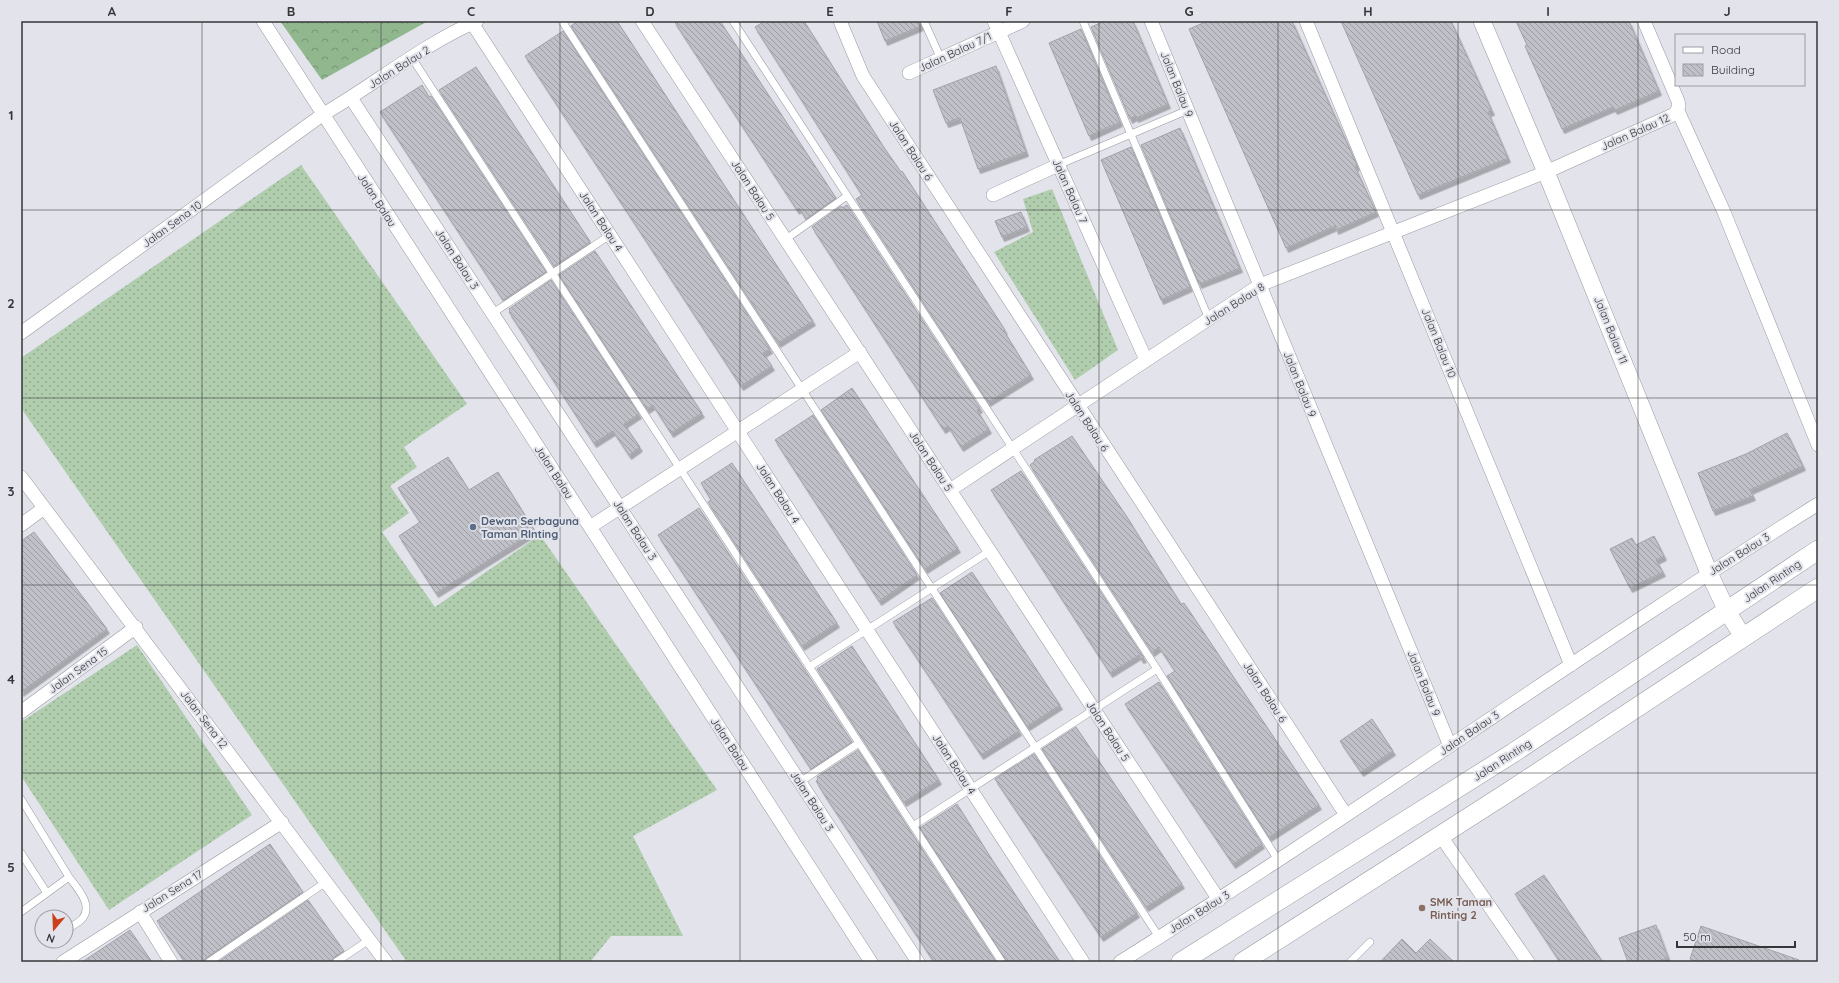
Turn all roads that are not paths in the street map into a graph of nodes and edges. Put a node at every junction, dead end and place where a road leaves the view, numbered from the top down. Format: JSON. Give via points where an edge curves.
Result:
{"nodes":[{"id":1,"x":263,"y":21,"type":"edge"},
{"id":2,"x":562,"y":21,"type":"edge"},
{"id":3,"x":642,"y":21,"type":"edge"},
{"id":4,"x":733,"y":21,"type":"edge"},
{"id":5,"x":840,"y":21,"type":"edge"},
{"id":6,"x":924,"y":21,"type":"edge"},
{"id":7,"x":1023,"y":21,"type":"edge"},
{"id":8,"x":1083,"y":21,"type":"edge"},
{"id":9,"x":1151,"y":21,"type":"edge"},
{"id":10,"x":1306,"y":21,"type":"edge"},
{"id":11,"x":1482,"y":21,"type":"edge"},
{"id":12,"x":1644,"y":21,"type":"edge"},
{"id":13,"x":474,"y":22,"type":"edge"},
{"id":14,"x":996,"y":27,"type":"edge"},
{"id":15,"x":412,"y":58,"type":"junction"},
{"id":16,"x":941,"y":59,"type":"junction"},
{"id":17,"x":909,"y":73,"type":"dead end"},
{"id":18,"x":351,"y":98,"type":"junction"},
{"id":19,"x":1188,"y":110,"type":"junction"},
{"id":20,"x":1678,"y":110,"type":"junction"},
{"id":21,"x":322,"y":114,"type":"junction"},
{"id":22,"x":1131,"y":135,"type":"junction"},
{"id":23,"x":1058,"y":165,"type":"junction"},
{"id":24,"x":1546,"y":172,"type":"junction"},
{"id":25,"x":992,"y":195,"type":"dead end"},
{"id":26,"x":847,"y":196,"type":"junction"},
{"id":27,"x":1394,"y":232,"type":"junction"},
{"id":28,"x":610,"y":235,"type":"junction"},
{"id":29,"x":786,"y":239,"type":"junction"},
{"id":30,"x":553,"y":273,"type":"junction"},
{"id":31,"x":1260,"y":286,"type":"junction"},
{"id":32,"x":493,"y":313,"type":"junction"},
{"id":33,"x":1209,"y":319,"type":"junction"},
{"id":34,"x":21,"y":333,"type":"edge"},
{"id":35,"x":860,"y":352,"type":"junction"},
{"id":36,"x":1146,"y":360,"type":"junction"},
{"id":37,"x":802,"y":390,"type":"junction"},
{"id":38,"x":1077,"y":406,"type":"junction"},
{"id":39,"x":738,"y":431,"type":"junction"},
{"id":40,"x":1818,"y":445,"type":"edge"},
{"id":41,"x":1012,"y":449,"type":"junction"},
{"id":42,"x":680,"y":469,"type":"junction"},
{"id":43,"x":21,"y":477,"type":"edge"},
{"id":44,"x":950,"y":490,"type":"junction"},
{"id":45,"x":1818,"y":504,"type":"edge"},
{"id":46,"x":44,"y":508,"type":"junction"},
{"id":47,"x":620,"y":508,"type":"junction"},
{"id":48,"x":21,"y":525,"type":"edge"},
{"id":49,"x":590,"y":527,"type":"junction"},
{"id":50,"x":1818,"y":550,"type":"edge"},
{"id":51,"x":990,"y":551,"type":"junction"},
{"id":52,"x":1709,"y":573,"type":"junction"},
{"id":53,"x":932,"y":588,"type":"junction"},
{"id":54,"x":1818,"y":588,"type":"edge"},
{"id":55,"x":1727,"y":611,"type":"junction"},
{"id":56,"x":136,"y":627,"type":"junction"},
{"id":57,"x":867,"y":630,"type":"junction"},
{"id":58,"x":1743,"y":638,"type":"junction"},
{"id":59,"x":1572,"y":665,"type":"junction"},
{"id":60,"x":810,"y":667,"type":"junction"},
{"id":61,"x":1157,"y":669,"type":"junction"},
{"id":62,"x":1094,"y":709,"type":"junction"},
{"id":63,"x":21,"y":712,"type":"edge"},
{"id":64,"x":859,"y":743,"type":"junction"},
{"id":65,"x":1450,"y":746,"type":"junction"},
{"id":66,"x":1035,"y":747,"type":"junction"},
{"id":67,"x":800,"y":782,"type":"junction"},
{"id":68,"x":970,"y":788,"type":"junction"},
{"id":69,"x":21,"y":799,"type":"edge"},
{"id":70,"x":1346,"y":815,"type":"junction"},
{"id":71,"x":282,"y":822,"type":"junction"},
{"id":72,"x":913,"y":826,"type":"junction"},
{"id":73,"x":1440,"y":835,"type":"junction"},
{"id":74,"x":21,"y":853,"type":"edge"},
{"id":75,"x":1278,"y":860,"type":"junction"},
{"id":76,"x":69,"y":877,"type":"junction"},
{"id":77,"x":326,"y":882,"type":"junction"},
{"id":78,"x":47,"y":893,"type":"junction"},
{"id":79,"x":1219,"y":900,"type":"junction"},
{"id":80,"x":21,"y":912,"type":"edge"},
{"id":81,"x":140,"y":912,"type":"junction"},
{"id":82,"x":74,"y":924,"type":"edge"},
{"id":83,"x":1159,"y":937,"type":"junction"},
{"id":84,"x":369,"y":940,"type":"junction"},
{"id":85,"x":1370,"y":942,"type":"dead end"},
{"id":86,"x":72,"y":960,"type":"edge"},
{"id":87,"x":171,"y":962,"type":"edge"},
{"id":88,"x":209,"y":962,"type":"edge"},
{"id":89,"x":336,"y":962,"type":"edge"},
{"id":90,"x":386,"y":962,"type":"edge"},
{"id":91,"x":871,"y":962,"type":"edge"},
{"id":92,"x":918,"y":962,"type":"edge"},
{"id":93,"x":1002,"y":962,"type":"edge"},
{"id":94,"x":1083,"y":962,"type":"edge"},
{"id":95,"x":1120,"y":962,"type":"edge"},
{"id":96,"x":1181,"y":962,"type":"edge"},
{"id":97,"x":1243,"y":962,"type":"edge"},
{"id":98,"x":1350,"y":962,"type":"edge"},
{"id":99,"x":1528,"y":962,"type":"edge"}],
"edges":[{"from":1,"to":21,"type":"street","name":"Jalan Balau"},
{"from":2,"to":37,"type":"lane"},
{"from":3,"to":29,"type":"street","name":"Jalan Balau 5"},
{"from":4,"to":26,"type":"lane"},
{"from":5,"to":38,"type":"street","name":"Jalan Balau 6","via":[[863,76]]},
{"from":6,"to":16,"type":"lane"},
{"from":7,"to":14,"type":"street","name":"Jalan Balau 7/1"},
{"from":8,"to":22,"type":"lane"},
{"from":9,"to":19,"type":"street","name":"Jalan Balau 9"},
{"from":10,"to":27,"type":"street","name":"Jalan Balau 10"},
{"from":11,"to":24,"type":"street","name":"Jalan Balau 11"},
{"from":12,"to":20,"type":"street","name":"Jalan Balau 12","via":[[1678,102]]},
{"from":13,"to":15,"type":"street","name":"Jalan Balau 2"},
{"from":13,"to":28,"type":"street","name":"Jalan Balau 4"},
{"from":14,"to":16,"type":"street","name":"Jalan Balau 7/1"},
{"from":14,"to":23,"type":"street","name":"Jalan Balau 7"},
{"from":15,"to":18,"type":"street","name":"Jalan Balau 2"},
{"from":15,"to":30,"type":"lane"},
{"from":16,"to":17,"type":"street","name":"Jalan Balau 7/1"},
{"from":18,"to":21,"type":"street","name":"Jalan Balau 2"},
{"from":18,"to":32,"type":"street","name":"Jalan Balau 3"},
{"from":19,"to":22,"type":"lane"},
{"from":19,"to":31,"type":"street","name":"Jalan Balau 9"},
{"from":20,"to":24,"type":"street","name":"Jalan Balau 12","via":[[1671,117]]},
{"from":20,"to":40,"type":"street","via":[[1724,212]]},
{"from":21,"to":34,"type":"street","name":"Jalan Sena 10"},
{"from":21,"to":49,"type":"street","name":"Jalan Balau"},
{"from":22,"to":23,"type":"lane"},
{"from":22,"to":33,"type":"lane"},
{"from":23,"to":25,"type":"street"},
{"from":23,"to":36,"type":"street","name":"Jalan Balau 7"},
{"from":24,"to":27,"type":"street","name":"Jalan Balau 8"},
{"from":24,"to":52,"type":"street","name":"Jalan Balau 11"},
{"from":26,"to":29,"type":"lane"},
{"from":26,"to":41,"type":"lane"},
{"from":27,"to":31,"type":"street","name":"Jalan Balau 8"},
{"from":27,"to":59,"type":"street","name":"Jalan Balau 10"},
{"from":28,"to":30,"type":"lane"},
{"from":28,"to":39,"type":"street","name":"Jalan Balau 4"},
{"from":29,"to":35,"type":"street","name":"Jalan Balau 5"},
{"from":30,"to":32,"type":"lane"},
{"from":30,"to":42,"type":"lane"},
{"from":31,"to":33,"type":"street","name":"Jalan Balau 8"},
{"from":31,"to":65,"type":"street","name":"Jalan Balau 9"},
{"from":32,"to":47,"type":"street","name":"Jalan Balau 3"},
{"from":33,"to":36,"type":"street","name":"Jalan Balau 8"},
{"from":35,"to":37,"type":"street"},
{"from":35,"to":44,"type":"street","name":"Jalan Balau 5"},
{"from":36,"to":38,"type":"street","name":"Jalan Balau 8"},
{"from":37,"to":39,"type":"street"},
{"from":37,"to":53,"type":"lane"},
{"from":38,"to":41,"type":"street","name":"Jalan Balau 8"},
{"from":38,"to":70,"type":"street","name":"Jalan Balau 6"},
{"from":39,"to":42,"type":"street"},
{"from":39,"to":57,"type":"street","name":"Jalan Balau 4"},
{"from":41,"to":44,"type":"street","name":"Jalan Balau 8"},
{"from":41,"to":61,"type":"lane"},
{"from":42,"to":47,"type":"street"},
{"from":42,"to":60,"type":"lane"},
{"from":43,"to":46,"type":"street","name":"Jalan Sena 12"},
{"from":44,"to":51,"type":"street","name":"Jalan Balau 5"},
{"from":45,"to":52,"type":"street","name":"Jalan Balau 3"},
{"from":46,"to":48,"type":"street"},
{"from":46,"to":56,"type":"street","name":"Jalan Sena 12"},
{"from":47,"to":49,"type":"street"},
{"from":47,"to":67,"type":"street","name":"Jalan Balau 3"},
{"from":49,"to":91,"type":"street","name":"Jalan Balau"},
{"from":50,"to":55,"type":"main road","name":"Jalan Rinting"},
{"from":51,"to":53,"type":"lane"},
{"from":51,"to":62,"type":"street","name":"Jalan Balau 5"},
{"from":52,"to":55,"type":"street","name":"Jalan Balau 11"},
{"from":52,"to":59,"type":"street","name":"Jalan Balau 3"},
{"from":53,"to":57,"type":"lane"},
{"from":53,"to":66,"type":"lane"},
{"from":54,"to":58,"type":"main road"},
{"from":55,"to":58,"type":"street","name":"Jalan Balau 11"},
{"from":55,"to":96,"type":"main road","name":"Jalan Rinting","via":[[1513,753]]},
{"from":56,"to":63,"type":"street","name":"Jalan Sena 15"},
{"from":56,"to":71,"type":"street","name":"Jalan Sena 12"},
{"from":57,"to":60,"type":"lane"},
{"from":57,"to":68,"type":"street","name":"Jalan Balau 4"},
{"from":58,"to":73,"type":"main road"},
{"from":59,"to":65,"type":"street","name":"Jalan Balau 3"},
{"from":60,"to":64,"type":"lane"},
{"from":61,"to":62,"type":"lane"},
{"from":61,"to":75,"type":"lane"},
{"from":62,"to":66,"type":"lane"},
{"from":62,"to":79,"type":"street","name":"Jalan Balau 5"},
{"from":64,"to":67,"type":"lane"},
{"from":64,"to":72,"type":"lane"},
{"from":65,"to":70,"type":"street","name":"Jalan Balau 3"},
{"from":66,"to":68,"type":"lane"},
{"from":66,"to":83,"type":"lane"},
{"from":67,"to":92,"type":"street","name":"Jalan Balau 3"},
{"from":68,"to":72,"type":"lane"},
{"from":68,"to":94,"type":"street","name":"Jalan Balau 4"},
{"from":69,"to":76,"type":"lane"},
{"from":70,"to":75,"type":"street","name":"Jalan Balau 3"},
{"from":71,"to":77,"type":"street","name":"Jalan Sena 12"},
{"from":71,"to":81,"type":"street","name":"Jalan Sena 17"},
{"from":72,"to":93,"type":"lane"},
{"from":73,"to":97,"type":"main road"},
{"from":73,"to":99,"type":"street"},
{"from":74,"to":78,"type":"lane"},
{"from":75,"to":79,"type":"street","name":"Jalan Balau 3"},
{"from":76,"to":78,"type":"lane"},
{"from":76,"to":82,"type":"lane","via":[[85,899],[86,910],[82,919]]},
{"from":77,"to":84,"type":"street","name":"Jalan Sena 12"},
{"from":77,"to":88,"type":"lane"},
{"from":78,"to":80,"type":"lane"},
{"from":79,"to":83,"type":"street","name":"Jalan Balau 3"},
{"from":81,"to":86,"type":"street","name":"Jalan Sena 17"},
{"from":81,"to":87,"type":"street"},
{"from":83,"to":95,"type":"street","name":"Jalan Balau 3"},
{"from":84,"to":89,"type":"lane"},
{"from":84,"to":90,"type":"street","name":"Jalan Sena 12"},
{"from":85,"to":98,"type":"lane"}]}
